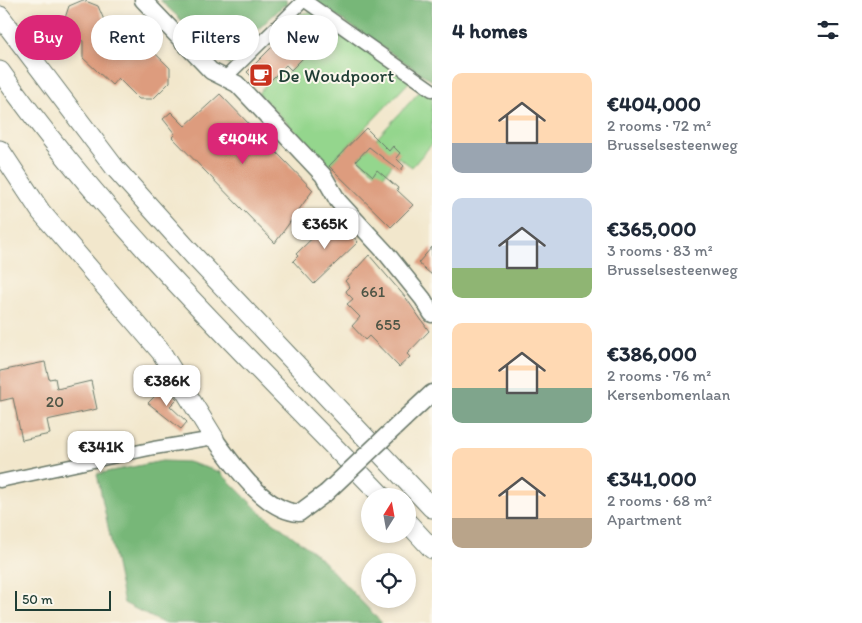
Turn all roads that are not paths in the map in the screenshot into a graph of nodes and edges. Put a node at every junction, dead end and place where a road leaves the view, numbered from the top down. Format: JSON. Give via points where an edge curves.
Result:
{"nodes":[{"id":1,"x":143,"y":0,"type":"edge"},
{"id":2,"x":304,"y":0,"type":"edge"},
{"id":3,"x":0,"y":16,"type":"edge"},
{"id":4,"x":0,"y":71,"type":"edge"},
{"id":5,"x":225,"y":78,"type":"junction"},
{"id":6,"x":432,"y":90,"type":"edge"},
{"id":7,"x":0,"y":150,"type":"edge"},
{"id":8,"x":432,"y":314,"type":"edge"},
{"id":9,"x":432,"y":393,"type":"edge"},
{"id":10,"x":206,"y":439,"type":"junction"},
{"id":11,"x":0,"y":481,"type":"edge"},
{"id":12,"x":374,"y":488,"type":"edge"},
{"id":13,"x":432,"y":508,"type":"edge"},
{"id":14,"x":416,"y":532,"type":"edge"},
{"id":15,"x":432,"y":549,"type":"edge"}],
"edges":[{"from":1,"to":5,"type":"main road","via":[[210,71]]},
{"from":2,"to":5,"type":"street"},
{"from":2,"to":6,"type":"street"},
{"from":3,"to":13,"type":"highway","via":[[115,168]]},
{"from":4,"to":12,"type":"highway","via":[[98,196]]},
{"from":5,"to":8,"type":"main road","via":[[237,84],[323,175],[338,201],[392,261]]},
{"from":7,"to":10,"type":"highway","via":[[41,212],[161,352]]},
{"from":9,"to":10,"type":"main road","bridge":true,"via":[[324,495],[299,513],[282,510]]},
{"from":10,"to":11,"type":"street"},
{"from":14,"to":15,"type":"highway"}]}
